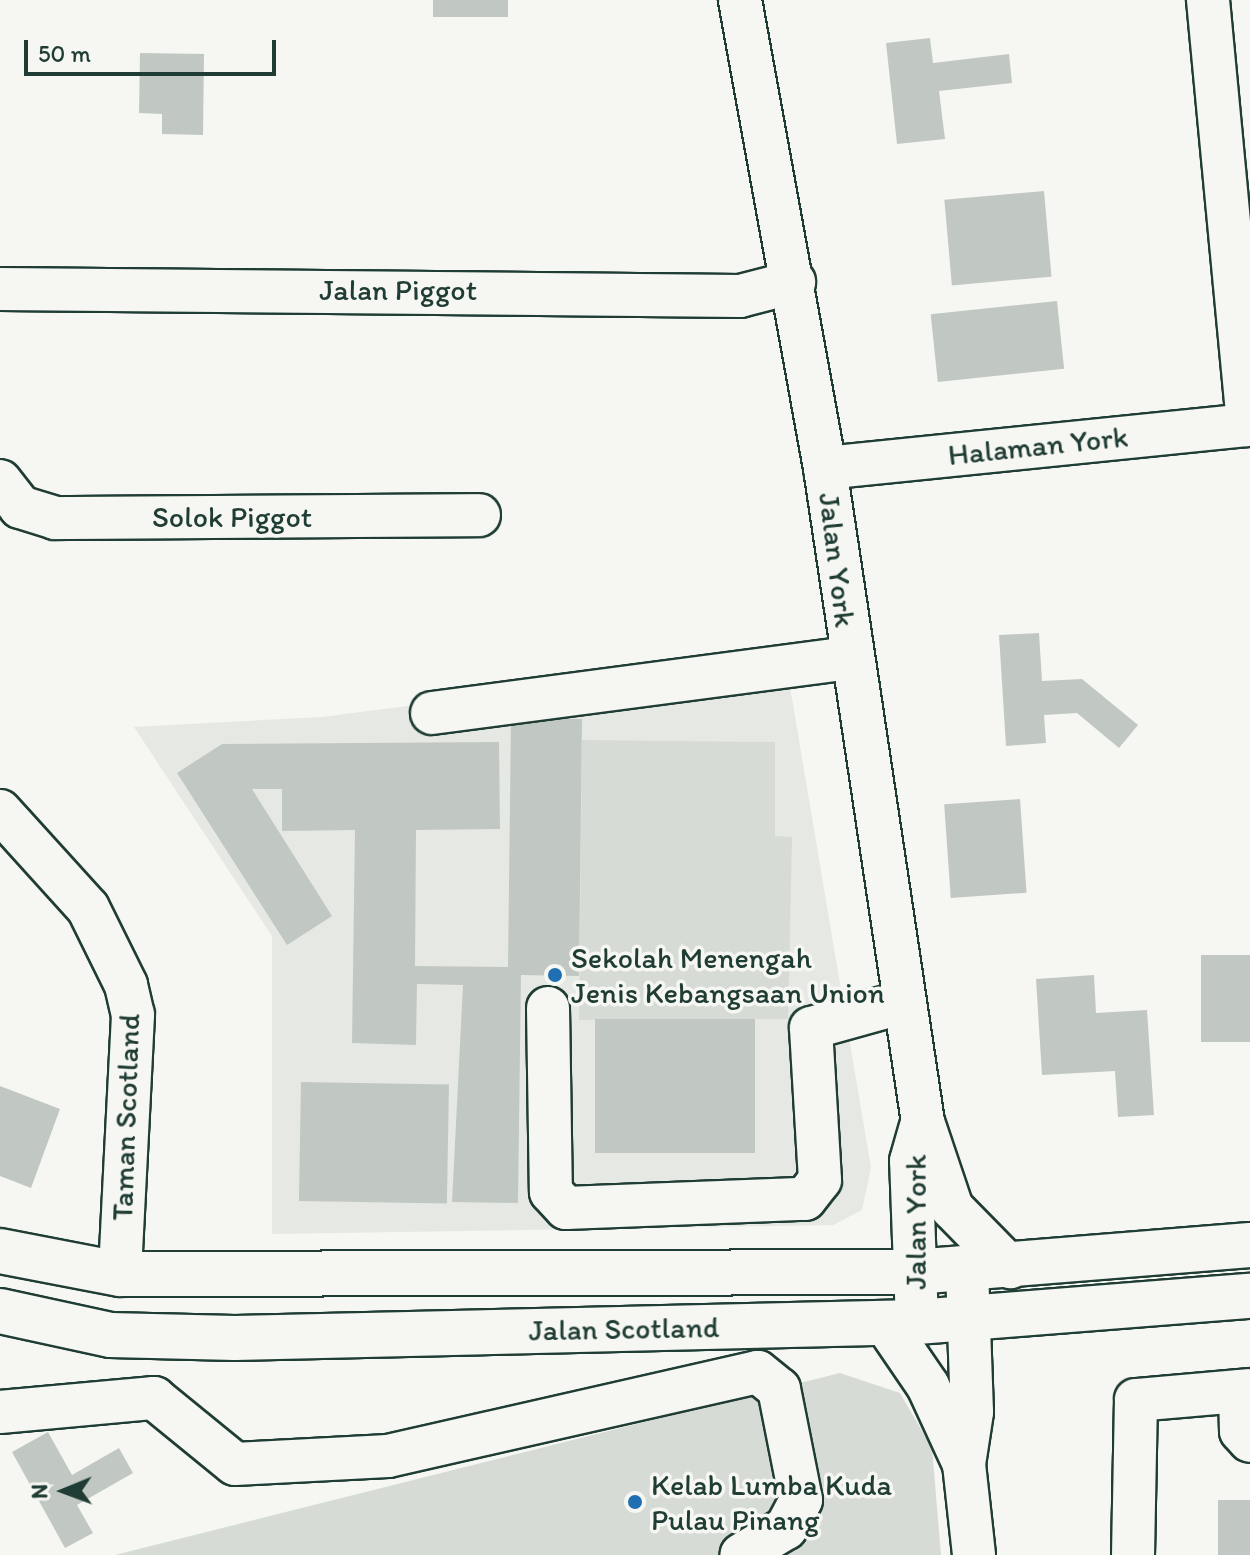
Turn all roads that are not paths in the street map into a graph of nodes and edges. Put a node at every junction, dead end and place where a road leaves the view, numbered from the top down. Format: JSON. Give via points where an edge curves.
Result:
{"nodes":[{"id":1,"x":740,"y":0,"type":"edge"},
{"id":2,"x":1208,"y":0,"type":"edge"},
{"id":3,"x":794,"y":282,"type":"junction"},
{"id":4,"x":0,"y":289,"type":"edge"},
{"id":5,"x":1249,"y":425,"type":"edge"},
{"id":6,"x":825,"y":468,"type":"junction"},
{"id":7,"x":0,"y":481,"type":"edge"},
{"id":8,"x":479,"y":515,"type":"dead end"},
{"id":9,"x":850,"y":658,"type":"junction"},
{"id":10,"x":432,"y":713,"type":"dead end"},
{"id":11,"x":0,"y":811,"type":"edge"},
{"id":12,"x":904,"y":1002,"type":"junction"},
{"id":13,"x":548,"y":1008,"type":"dead end"},
{"id":14,"x":923,"y":1122,"type":"junction"},
{"id":15,"x":1250,"y":1245,"type":"edge"},
{"id":16,"x":0,"y":1251,"type":"edge"},
{"id":17,"x":1010,"y":1267,"type":"junction"},
{"id":18,"x":967,"y":1269,"type":"junction"},
{"id":19,"x":914,"y":1272,"type":"junction"},
{"id":20,"x":120,"y":1274,"type":"junction"},
{"id":21,"x":1250,"y":1296,"type":"edge"},
{"id":22,"x":0,"y":1311,"type":"edge"},
{"id":23,"x":969,"y":1322,"type":"junction"},
{"id":24,"x":901,"y":1323,"type":"junction"},
{"id":25,"x":1245,"y":1391,"type":"edge"},
{"id":26,"x":0,"y":1412,"type":"edge"},
{"id":27,"x":1250,"y":1441,"type":"edge"},
{"id":28,"x":964,"y":1464,"type":"junction"},
{"id":29,"x":741,"y":1555,"type":"edge"},
{"id":30,"x":974,"y":1555,"type":"edge"},
{"id":31,"x":1133,"y":1555,"type":"edge"}],
"edges":[{"from":1,"to":3,"type":"street","name":"Jalan York"},
{"from":2,"to":5,"type":"street"},
{"from":3,"to":4,"type":"street","name":"Jalan Piggot","via":[[740,296]]},
{"from":3,"to":6,"type":"street","name":"Jalan York"},
{"from":5,"to":6,"type":"street","name":"Halaman York"},
{"from":6,"to":9,"type":"street","name":"Jalan York"},
{"from":7,"to":8,"type":"street","name":"Solok Piggot","via":[[20,507],[55,518]]},
{"from":9,"to":10,"type":"street"},
{"from":9,"to":12,"type":"street","name":"Jalan York"},
{"from":11,"to":20,"type":"street","name":"Taman Scotland","via":[[88,908],[126,985],[133,1015]]},
{"from":12,"to":13,"type":"street","via":[[818,1020],[811,1028],[820,1180],[805,1199],[566,1208],[551,1192]]},
{"from":12,"to":14,"type":"street","name":"Jalan York"},
{"from":14,"to":17,"type":"street","name":"Jalan York","via":[[952,1208]]},
{"from":14,"to":19,"type":"street","name":"Jalan York","via":[[911,1161]]},
{"from":15,"to":17,"type":"main road","name":"Jalan Scotland"},
{"from":16,"to":20,"type":"main road","name":"Jalan Scotland"},
{"from":17,"to":18,"type":"main road","name":"Jalan Scotland"},
{"from":18,"to":19,"type":"main road","name":"Jalan Scotland"},
{"from":18,"to":23,"type":"street"},
{"from":19,"to":20,"type":"main road","name":"Jalan Scotland"},
{"from":19,"to":24,"type":"street","name":"Jalan York"},
{"from":21,"to":23,"type":"main road","name":"Jalan Scotland"},
{"from":22,"to":24,"type":"main road","name":"Jalan Scotland","via":[[110,1335],[235,1338]]},
{"from":23,"to":24,"type":"main road","name":"Jalan Scotland"},
{"from":23,"to":28,"type":"street","via":[[972,1412]]},
{"from":24,"to":28,"type":"street"},
{"from":25,"to":27,"type":"street","via":[[1241,1431]]},
{"from":25,"to":31,"type":"street","via":[[1136,1400]]},
{"from":26,"to":29,"type":"street","via":[[154,1398],[235,1464],[388,1456],[758,1372],[779,1389],[801,1500],[786,1528]]},
{"from":28,"to":30,"type":"street"}]}
